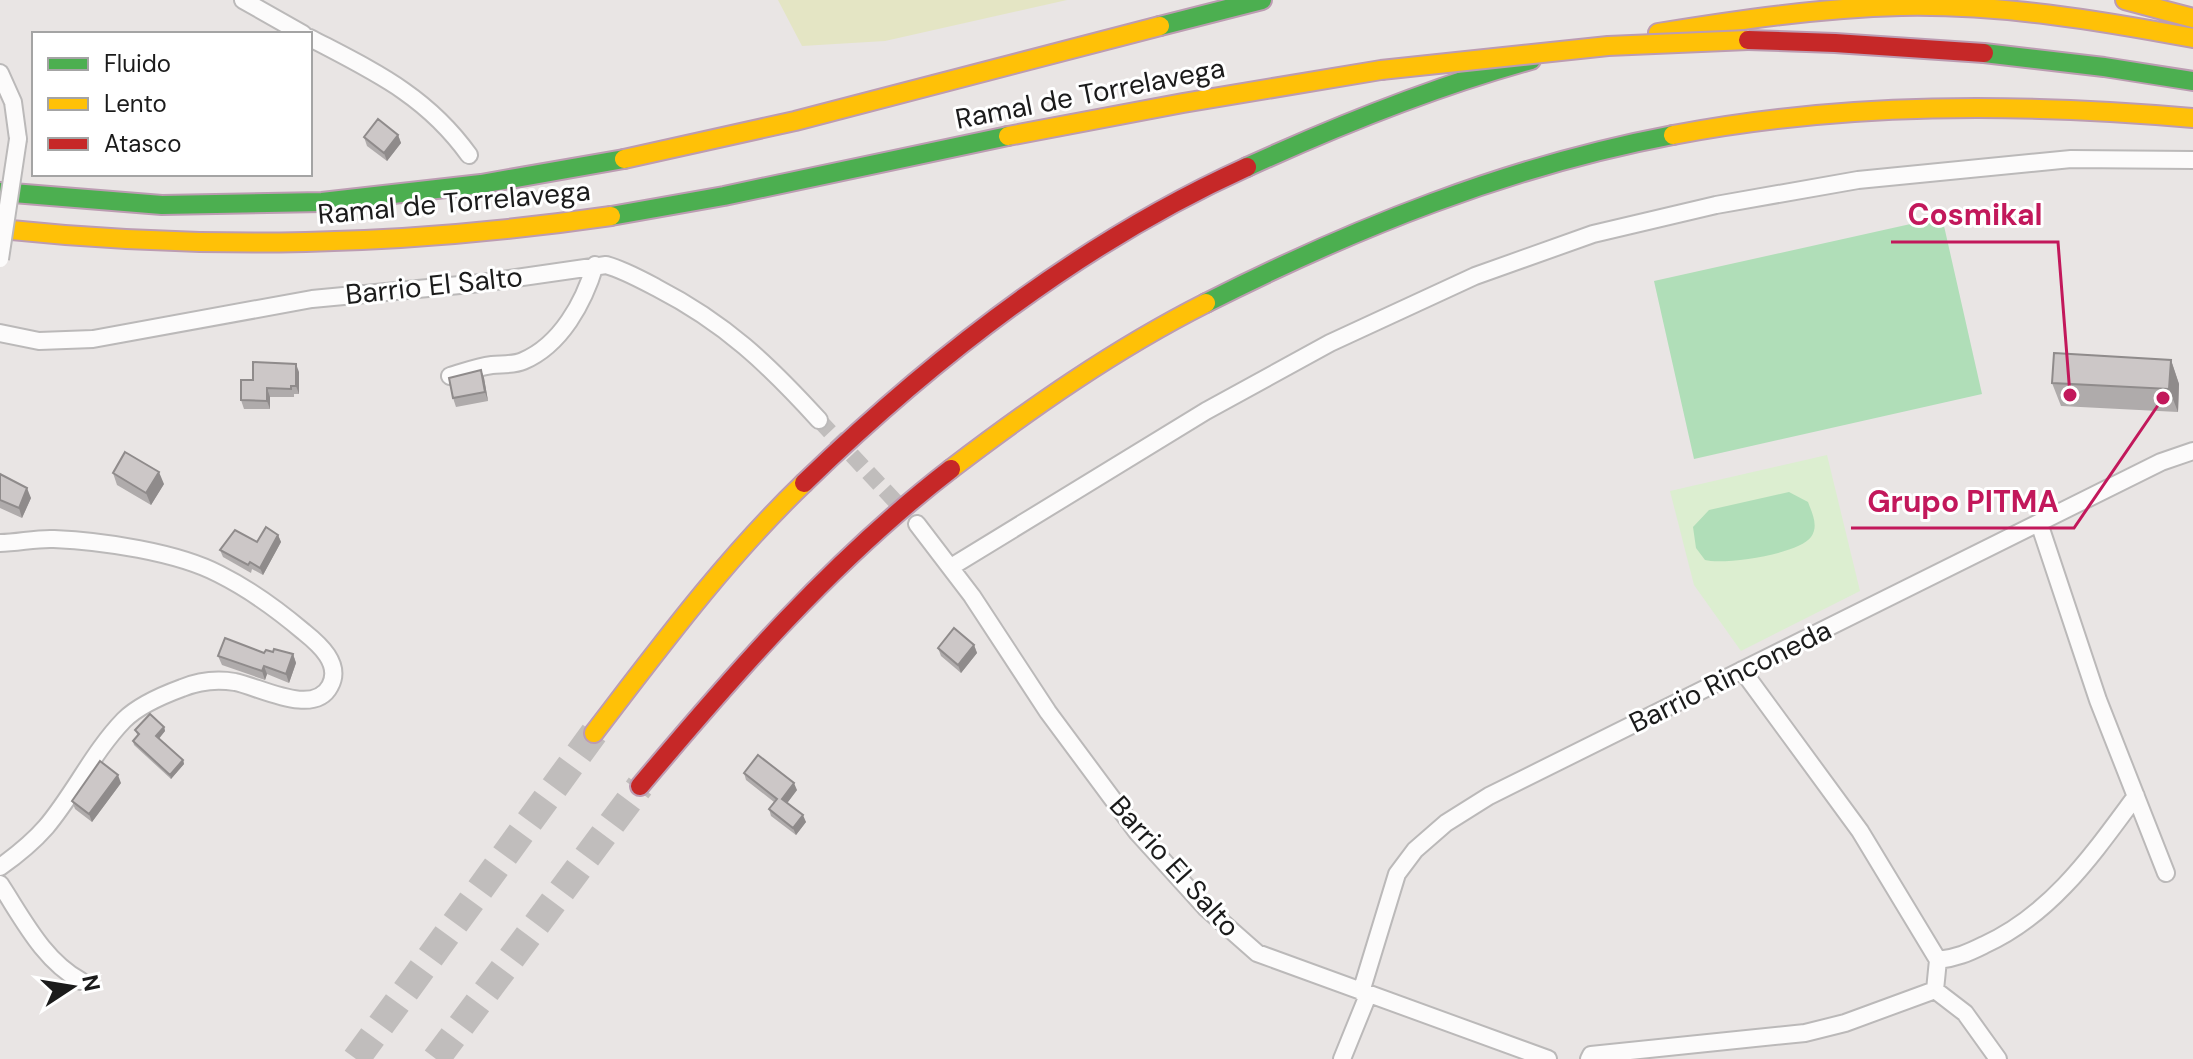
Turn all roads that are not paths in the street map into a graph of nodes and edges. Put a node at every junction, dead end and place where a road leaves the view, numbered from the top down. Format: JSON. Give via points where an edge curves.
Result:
{"nodes":[{"id":1,"x":243,"y":0,"type":"edge"},
{"id":2,"x":1262,"y":0,"type":"edge"},
{"id":3,"x":2125,"y":0,"type":"edge"},
{"id":4,"x":2193,"y":18,"type":"edge"},
{"id":5,"x":299,"y":32,"type":"edge"},
{"id":6,"x":2193,"y":38,"type":"edge"},
{"id":7,"x":312,"y":39,"type":"edge"},
{"id":8,"x":0,"y":73,"type":"edge"},
{"id":9,"x":2193,"y":81,"type":"edge"},
{"id":10,"x":2193,"y":118,"type":"edge"},
{"id":11,"x":469,"y":155,"type":"dead end"},
{"id":12,"x":2193,"y":160,"type":"edge"},
{"id":13,"x":0,"y":192,"type":"edge"},
{"id":14,"x":0,"y":229,"type":"edge"},
{"id":15,"x":0,"y":259,"type":"edge"},
{"id":16,"x":595,"y":265,"type":"junction"},
{"id":17,"x":0,"y":333,"type":"edge"},
{"id":18,"x":450,"y":376,"type":"edge"},
{"id":19,"x":819,"y":420,"type":"tunnel mouth"},
{"id":20,"x":2193,"y":451,"type":"edge"},
{"id":21,"x":2039,"y":523,"type":"junction"},
{"id":22,"x":917,"y":524,"type":"tunnel mouth"},
{"id":23,"x":0,"y":543,"type":"edge"},
{"id":24,"x":951,"y":567,"type":"junction"},
{"id":25,"x":1742,"y":670,"type":"junction"},
{"id":26,"x":594,"y":733,"type":"tunnel mouth"},
{"id":27,"x":640,"y":786,"type":"tunnel mouth"},
{"id":28,"x":2136,"y":796,"type":"junction"},
{"id":29,"x":0,"y":867,"type":"edge"},
{"id":30,"x":2166,"y":873,"type":"dead end"},
{"id":31,"x":0,"y":884,"type":"edge"},
{"id":32,"x":1938,"y":960,"type":"junction"},
{"id":33,"x":81,"y":981,"type":"dead end"},
{"id":34,"x":1935,"y":990,"type":"junction"},
{"id":35,"x":1364,"y":993,"type":"junction"},
{"id":36,"x":1342,"y":1059,"type":"edge"},
{"id":37,"x":1548,"y":1059,"type":"edge"},
{"id":38,"x":1589,"y":1059,"type":"edge"},
{"id":39,"x":1998,"y":1059,"type":"edge"}],
"edges":[{"from":1,"to":5,"type":"street"},
{"from":2,"to":13,"type":"highway","name":"Ramal de Torrelavega","via":[[778,125],[520,179],[347,201],[231,208],[106,204]]},
{"from":3,"to":4,"type":"highway"},
{"from":6,"to":26,"type":"highway","via":[[1986,9],[1903,6],[1783,15],[1628,38],[1514,64],[1304,140],[1148,217],[1069,264],[916,379],[780,506]]},
{"from":7,"to":11,"type":"street","via":[[394,82],[449,129]]},
{"from":8,"to":15,"type":"street","bridge":true,"via":[[13,102],[18,139]]},
{"from":9,"to":14,"type":"highway","name":"Ramal de Torrelavega","bridge":true,"via":[[1984,53],[1806,41],[1684,42],[1381,70],[1140,110],[687,203],[511,229],[317,244],[219,245]]},
{"from":10,"to":27,"type":"highway","via":[[1941,106],[1711,128],[1540,166],[1331,243],[1163,325],[987,441],[883,527],[772,634]]},
{"from":12,"to":24,"type":"street","via":[[2071,159],[1858,180],[1579,238],[1475,276],[1330,343],[1206,411]]},
{"from":16,"to":17,"type":"street","name":"Barrio El Salto","via":[[481,283],[312,299],[93,339],[39,341]]},
{"from":16,"to":18,"type":"street","via":[[576,311],[538,352],[521,362]]},
{"from":16,"to":19,"type":"street","name":"Barrio El Salto","via":[[620,269],[716,323],[776,372]]},
{"from":20,"to":21,"type":"street","name":"Barrio Rinconeda"},
{"from":21,"to":25,"type":"street","name":"Barrio Rinconeda"},
{"from":21,"to":28,"type":"street"},
{"from":22,"to":24,"type":"street","name":"Barrio El Salto"},
{"from":23,"to":29,"type":"street","via":[[70,540],[195,563],[246,589],[296,625],[318,643],[333,672],[323,696],[310,700],[216,680],[194,683],[147,705],[125,719],[47,826]]},
{"from":24,"to":35,"type":"street","name":"Barrio El Salto","via":[[1137,832],[1206,908],[1257,953]]},
{"from":25,"to":32,"type":"street","via":[[1860,831]]},
{"from":25,"to":35,"type":"street","name":"Barrio Rinconeda","via":[[1489,796],[1446,823],[1397,874]]},
{"from":28,"to":30,"type":"street"},
{"from":28,"to":32,"type":"street","via":[[2047,905],[2008,934],[1956,958]]},
{"from":31,"to":33,"type":"street","via":[[42,949],[61,970]]},
{"from":32,"to":34,"type":"street"},
{"from":34,"to":38,"type":"street","via":[[1805,1033]]},
{"from":34,"to":39,"type":"street","via":[[1965,1013]]},
{"from":35,"to":36,"type":"street","name":"Barrio Rinconeda"},
{"from":35,"to":37,"type":"street","name":"Barrio El Salto"}]}
